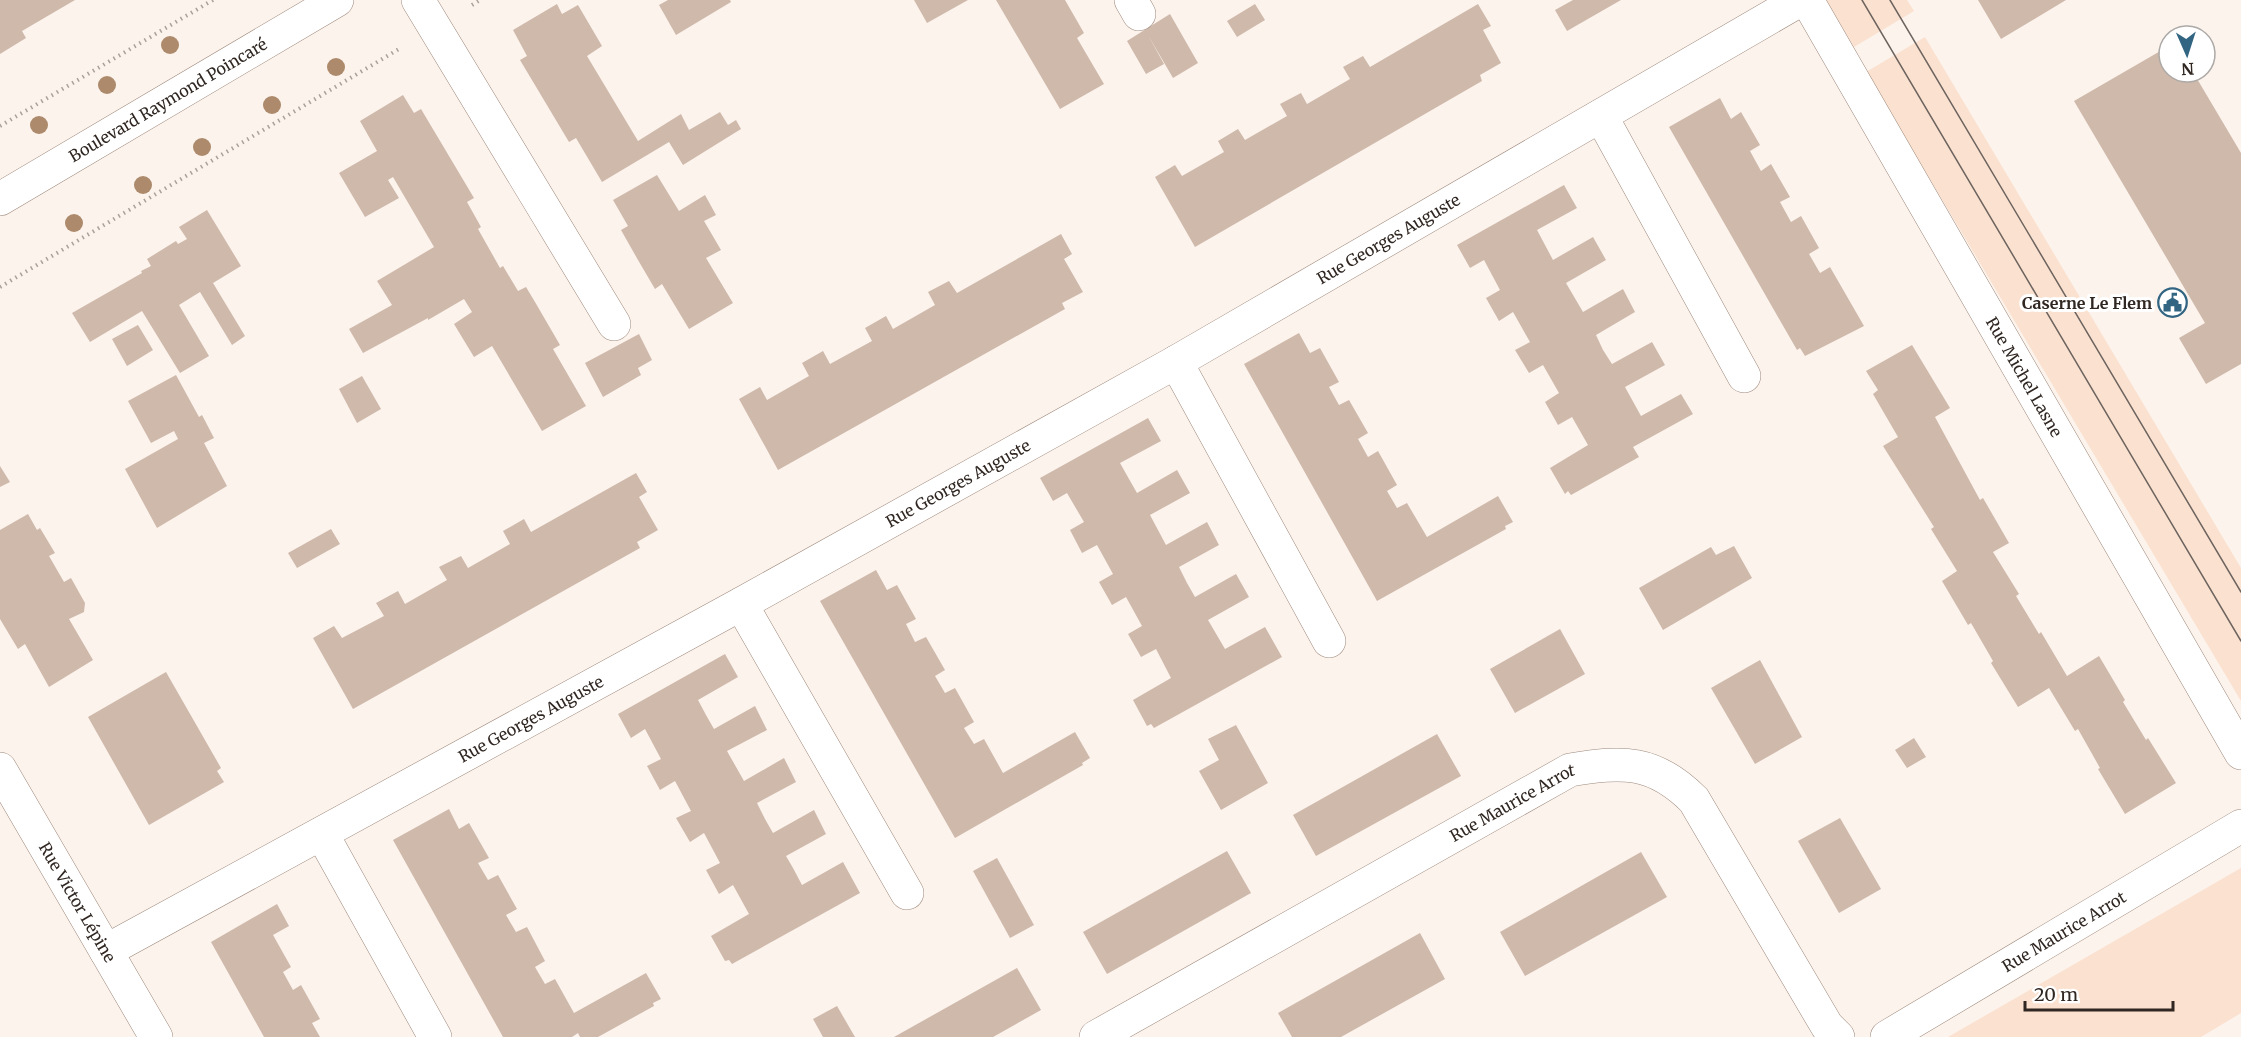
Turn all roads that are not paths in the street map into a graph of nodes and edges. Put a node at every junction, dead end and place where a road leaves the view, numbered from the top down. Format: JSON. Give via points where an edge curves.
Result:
{"nodes":[{"id":1,"x":337,"y":0,"type":"edge"},
{"id":2,"x":418,"y":0,"type":"edge"},
{"id":3,"x":1800,"y":0,"type":"edge"},
{"id":4,"x":1807,"y":0,"type":"edge"},
{"id":5,"x":1601,"y":116,"type":"junction"},
{"id":6,"x":0,"y":199,"type":"edge"},
{"id":7,"x":614,"y":324,"type":"dead end"},
{"id":8,"x":1176,"y":362,"type":"junction"},
{"id":9,"x":1744,"y":376,"type":"dead end"},
{"id":10,"x":741,"y":604,"type":"junction"},
{"id":11,"x":1329,"y":641,"type":"dead end"},
{"id":12,"x":2241,"y":753,"type":"edge"},
{"id":13,"x":0,"y":769,"type":"edge"},
{"id":14,"x":2241,"y":826,"type":"edge"},
{"id":15,"x":322,"y":834,"type":"junction"},
{"id":16,"x":907,"y":893,"type":"dead end"},
{"id":17,"x":106,"y":951,"type":"junction"},
{"id":18,"x":156,"y":1037,"type":"edge"},
{"id":19,"x":435,"y":1037,"type":"edge"},
{"id":20,"x":1096,"y":1037,"type":"edge"},
{"id":21,"x":1838,"y":1037,"type":"edge"},
{"id":22,"x":1887,"y":1037,"type":"edge"}],
"edges":[{"from":1,"to":6,"type":"street","name":"Boulevard Raymond Poincaré"},
{"from":2,"to":7,"type":"street"},
{"from":3,"to":5,"type":"street","name":"Rue Georges Auguste"},
{"from":4,"to":12,"type":"street","name":"Rue Michel Lasne"},
{"from":5,"to":8,"type":"street","name":"Rue Georges Auguste"},
{"from":5,"to":9,"type":"street"},
{"from":8,"to":10,"type":"street","name":"Rue Georges Auguste"},
{"from":8,"to":11,"type":"street"},
{"from":10,"to":15,"type":"street","name":"Rue Georges Auguste"},
{"from":10,"to":16,"type":"street"},
{"from":13,"to":17,"type":"street","name":"Rue Victor Lépine"},
{"from":14,"to":22,"type":"street","name":"Rue Maurice Arrot"},
{"from":15,"to":17,"type":"street","name":"Rue Georges Auguste"},
{"from":15,"to":19,"type":"street"},
{"from":17,"to":18,"type":"street","name":"Rue Victor Lépine"},
{"from":20,"to":21,"type":"street","name":"Rue Maurice Arrot","via":[[1570,770],[1608,764],[1644,767],[1677,783],[1695,800],[1827,1026]]}]}
